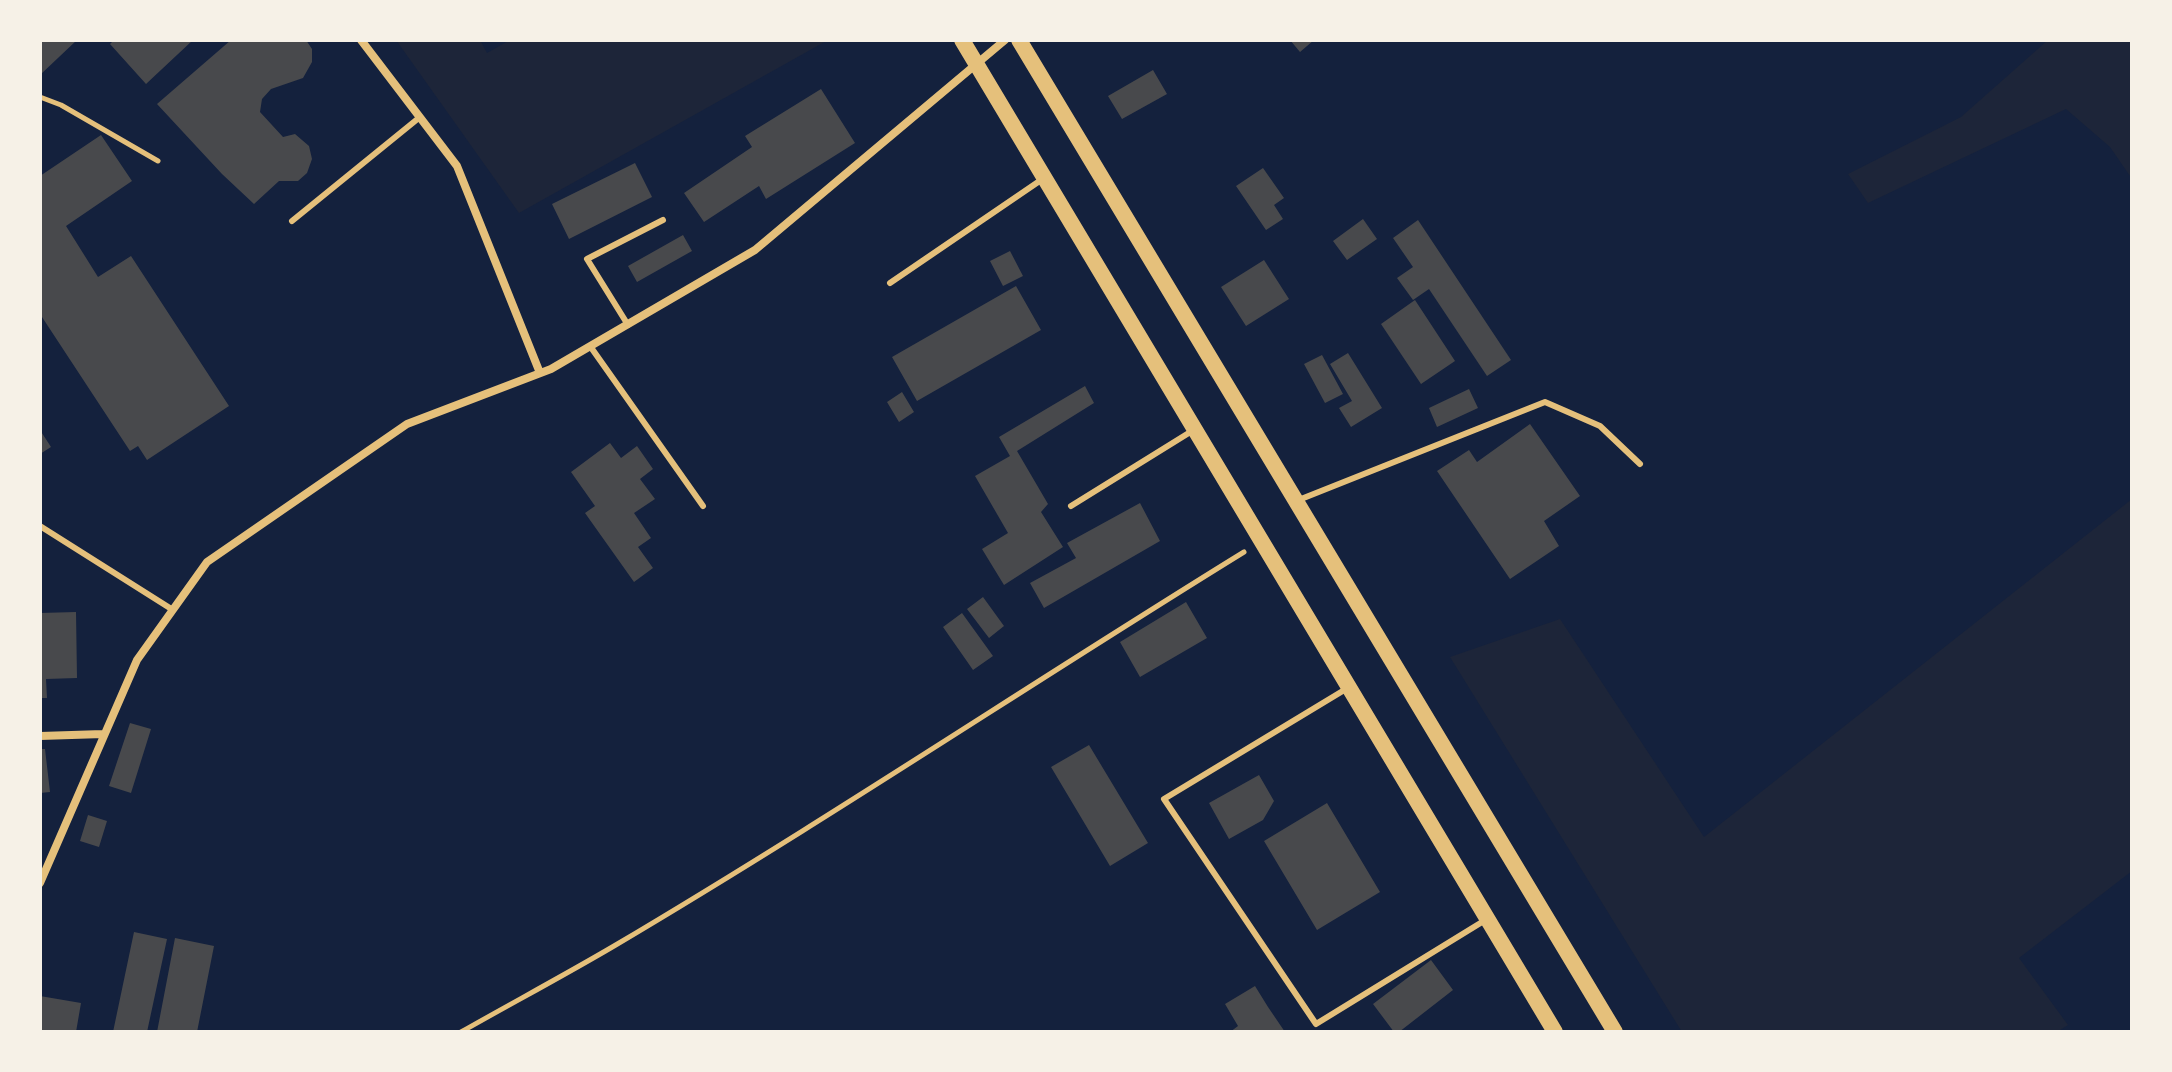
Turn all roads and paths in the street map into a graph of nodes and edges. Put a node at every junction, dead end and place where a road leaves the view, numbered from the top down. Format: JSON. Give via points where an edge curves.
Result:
{"nodes":[{"id":1,"x":361,"y":40,"type":"edge"},
{"id":2,"x":962,"y":40,"type":"edge"},
{"id":3,"x":1005,"y":40,"type":"edge"},
{"id":4,"x":1019,"y":40,"type":"edge"},
{"id":5,"x":976,"y":64,"type":"junction"},
{"id":6,"x":40,"y":97,"type":"edge"},
{"id":7,"x":420,"y":117,"type":"junction"},
{"id":8,"x":158,"y":161,"type":"dead end"},
{"id":9,"x":1044,"y":178,"type":"junction"},
{"id":10,"x":663,"y":220,"type":"dead end"},
{"id":11,"x":292,"y":221,"type":"dead end"},
{"id":12,"x":890,"y":283,"type":"dead end"},
{"id":13,"x":628,"y":325,"type":"junction"},
{"id":14,"x":590,"y":346,"type":"junction"},
{"id":15,"x":540,"y":373,"type":"junction"},
{"id":16,"x":1195,"y":429,"type":"junction"},
{"id":17,"x":1640,"y":464,"type":"dead end"},
{"id":18,"x":1296,"y":501,"type":"junction"},
{"id":19,"x":703,"y":506,"type":"dead end"},
{"id":20,"x":1071,"y":506,"type":"dead end"},
{"id":21,"x":40,"y":526,"type":"edge"},
{"id":22,"x":1262,"y":541,"type":"junction"},
{"id":23,"x":173,"y":610,"type":"junction"},
{"id":24,"x":1349,"y":687,"type":"junction"},
{"id":25,"x":103,"y":734,"type":"junction"},
{"id":26,"x":40,"y":736,"type":"edge"},
{"id":27,"x":40,"y":883,"type":"edge"},
{"id":28,"x":1488,"y":918,"type":"junction"},
{"id":29,"x":461,"y":1032,"type":"edge"},
{"id":30,"x":1555,"y":1032,"type":"edge"},
{"id":31,"x":1615,"y":1032,"type":"edge"}],
"edges":[{"from":1,"to":7,"type":"street"},
{"from":2,"to":5,"type":"main road"},
{"from":3,"to":5,"type":"street"},
{"from":4,"to":18,"type":"main road"},
{"from":5,"to":9,"type":"main road"},
{"from":5,"to":13,"type":"street","via":[[755,250]]},
{"from":6,"to":8,"type":"path"},
{"from":7,"to":11,"type":"lane"},
{"from":7,"to":15,"type":"street","via":[[457,166]]},
{"from":9,"to":12,"type":"lane"},
{"from":9,"to":16,"type":"main road"},
{"from":10,"to":13,"type":"lane","via":[[587,259]]},
{"from":13,"to":14,"type":"street"},
{"from":14,"to":15,"type":"street"},
{"from":14,"to":19,"type":"lane"},
{"from":15,"to":23,"type":"street","via":[[407,424],[207,562]]},
{"from":16,"to":20,"type":"lane"},
{"from":16,"to":22,"type":"main road"},
{"from":17,"to":18,"type":"lane","via":[[1600,426],[1545,402]]},
{"from":18,"to":31,"type":"main road"},
{"from":21,"to":23,"type":"lane"},
{"from":22,"to":24,"type":"main road"},
{"from":22,"to":29,"type":"path","via":[[888,778]]},
{"from":23,"to":25,"type":"street","via":[[137,660]]},
{"from":24,"to":28,"type":"main road"},
{"from":24,"to":28,"type":"lane","via":[[1164,799],[1316,1024]]},
{"from":25,"to":26,"type":"street"},
{"from":25,"to":27,"type":"street"},
{"from":28,"to":30,"type":"main road"}]}
